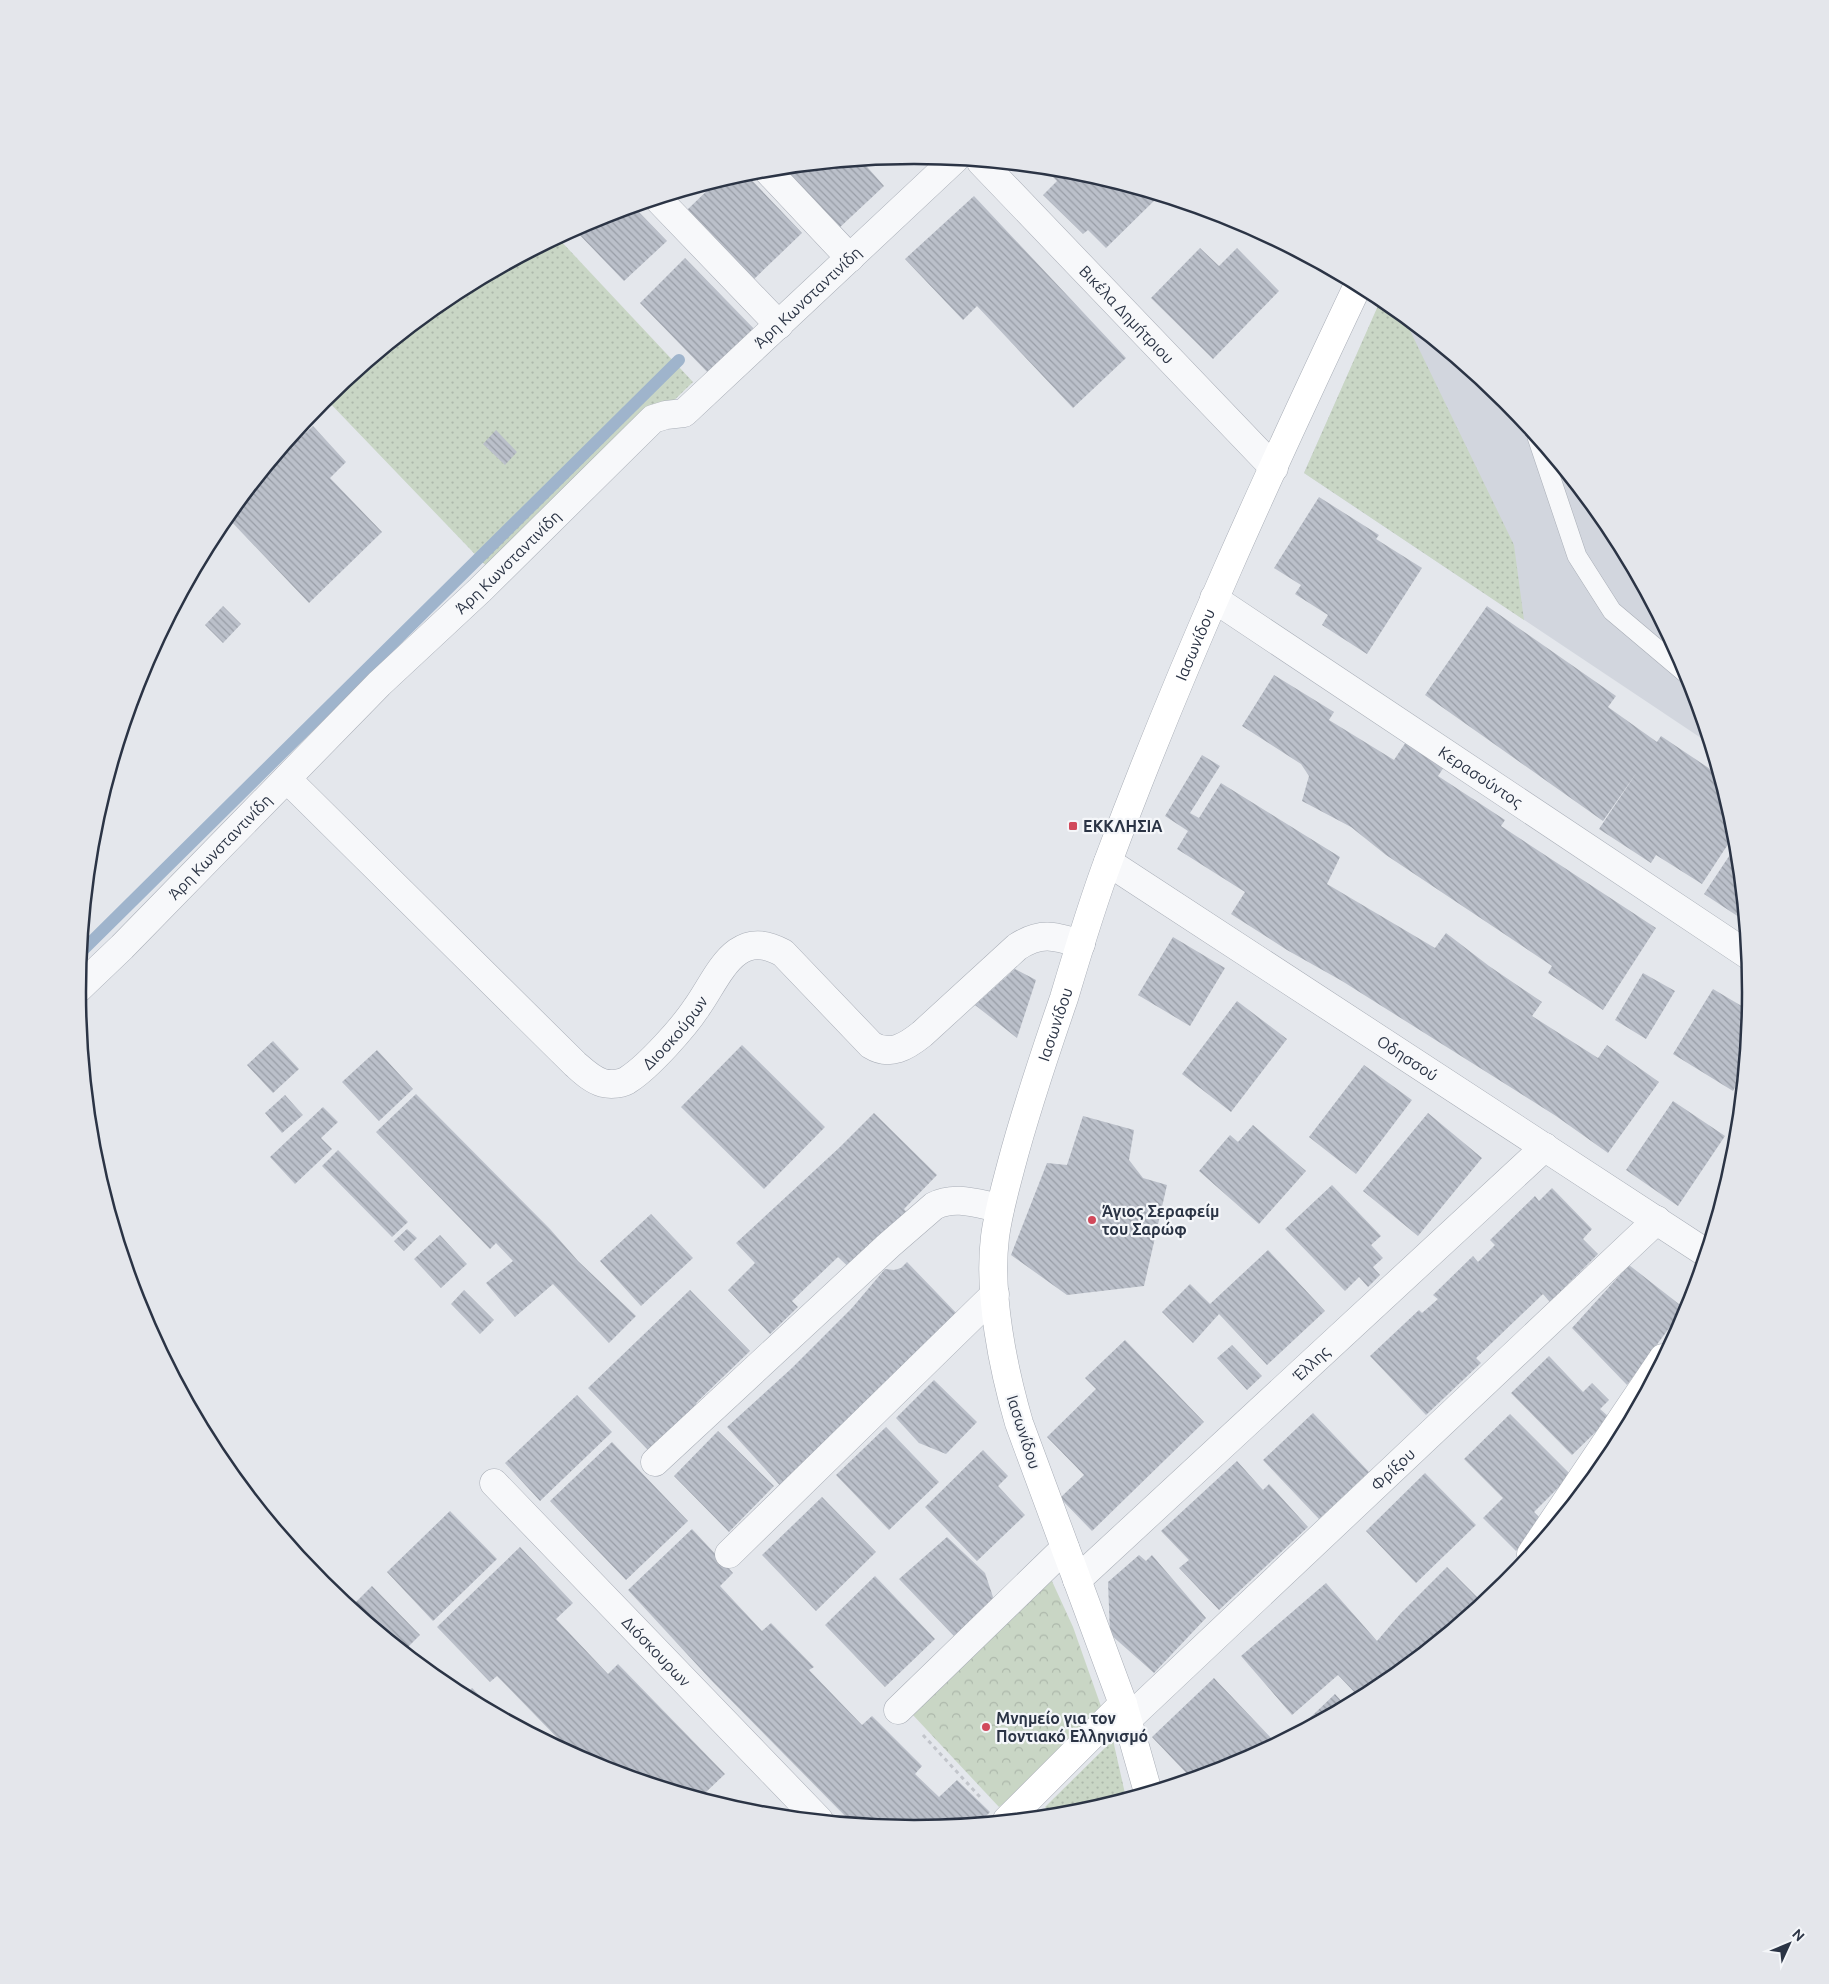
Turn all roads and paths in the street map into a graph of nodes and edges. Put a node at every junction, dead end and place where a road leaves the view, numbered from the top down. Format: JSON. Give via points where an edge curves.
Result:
{"nodes":[{"id":1,"x":948,"y":165,"type":"edge"},
{"id":2,"x":986,"y":168,"type":"edge"},
{"id":3,"x":772,"y":177,"type":"edge"},
{"id":4,"x":662,"y":204,"type":"edge"},
{"id":5,"x":850,"y":258,"type":"junction"},
{"id":6,"x":1355,"y":291,"type":"edge"},
{"id":7,"x":778,"y":325,"type":"junction"},
{"id":8,"x":1542,"y":452,"type":"edge"},
{"id":9,"x":1274,"y":468,"type":"junction"},
{"id":10,"x":1214,"y":598,"type":"junction"},
{"id":11,"x":1675,"y":664,"type":"edge"},
{"id":12,"x":287,"y":779,"type":"junction"},
{"id":13,"x":1108,"y":862,"type":"junction"},
{"id":14,"x":1081,"y":944,"type":"junction"},
{"id":15,"x":1741,"y":951,"type":"edge"},
{"id":16,"x":86,"y":981,"type":"edge"},
{"id":17,"x":1545,"y":1147,"type":"junction"},
{"id":18,"x":1000,"y":1208,"type":"junction"},
{"id":19,"x":1657,"y":1220,"type":"junction"},
{"id":20,"x":1701,"y":1250,"type":"edge"},
{"id":21,"x":995,"y":1294,"type":"junction"},
{"id":22,"x":1637,"y":1397,"type":"edge"},
{"id":23,"x":655,"y":1462,"type":"dead end"},
{"id":24,"x":494,"y":1483,"type":"dead end"},
{"id":25,"x":1562,"y":1508,"type":"edge"},
{"id":26,"x":1065,"y":1548,"type":"junction"},
{"id":27,"x":729,"y":1554,"type":"dead end"},
{"id":28,"x":1077,"y":1580,"type":"junction"},
{"id":29,"x":898,"y":1710,"type":"joint"},
{"id":30,"x":1126,"y":1711,"type":"junction"},
{"id":31,"x":1147,"y":1787,"type":"edge"},
{"id":32,"x":983,"y":1800,"type":"dead end"},
{"id":33,"x":813,"y":1814,"type":"edge"},
{"id":34,"x":1014,"y":1814,"type":"edge"}],
"edges":[{"from":1,"to":5,"type":"street","name":"Άρη Κωνσταντινίδη"},
{"from":2,"to":9,"type":"street","name":"Βικέλα Δημήτριου"},
{"from":3,"to":5,"type":"street"},
{"from":4,"to":7,"type":"street"},
{"from":5,"to":7,"type":"street","name":"Άρη Κωνσταντινίδη"},
{"from":6,"to":9,"type":"street","name":"Ιασωνίδου"},
{"from":7,"to":12,"type":"street","name":"Άρη Κωνσταντινίδη","via":[[684,413],[653,419],[380,684]]},
{"from":8,"to":11,"type":"lane","via":[[1577,556],[1612,611]]},
{"from":9,"to":10,"type":"street","name":"Ιασωνίδου"},
{"from":10,"to":13,"type":"street","name":"Ιασωνίδου"},
{"from":10,"to":15,"type":"street","name":"Κερασούντος"},
{"from":12,"to":14,"type":"street","name":"Διοσκούρων","via":[[575,1064],[604,1084],[621,1083],[634,1075],[664,1047],[697,1008],[726,962],[742,948],[751,945],[761,944],[783,953],[871,1045],[887,1050],[908,1045],[922,1034],[1026,940],[1044,936]]},
{"from":12,"to":16,"type":"street","name":"Άρη Κωνσταντινίδη"},
{"from":13,"to":14,"type":"street","name":"Ιασωνίδου"},
{"from":13,"to":17,"type":"street","name":"Οδησσού"},
{"from":14,"to":18,"type":"street","name":"Ιασωνίδου","via":[[1021,1129]]},
{"from":17,"to":19,"type":"street","name":"Οδησσού"},
{"from":17,"to":28,"type":"street","name":"Έλλης"},
{"from":18,"to":21,"type":"street","name":"Ιασωνίδου","via":[[994,1247]]},
{"from":18,"to":23,"type":"street","via":[[958,1200],[934,1206]]},
{"from":19,"to":20,"type":"street","name":"Οδησσού"},
{"from":19,"to":30,"type":"street","name":"Φρίξου"},
{"from":21,"to":26,"type":"street","name":"Ιασωνίδου","via":[[1010,1394]]},
{"from":21,"to":27,"type":"street"},
{"from":22,"to":25,"type":"street"},
{"from":24,"to":33,"type":"street","name":"Διόσκουρων"},
{"from":26,"to":28,"type":"street","name":"Ιασωνίδου"},
{"from":26,"to":29,"type":"street"},
{"from":28,"to":30,"type":"street","name":"Ιασωνίδου"},
{"from":29,"to":32,"type":"path"},
{"from":30,"to":31,"type":"street","name":"Ιασωνίδου"},
{"from":30,"to":34,"type":"street"}]}
